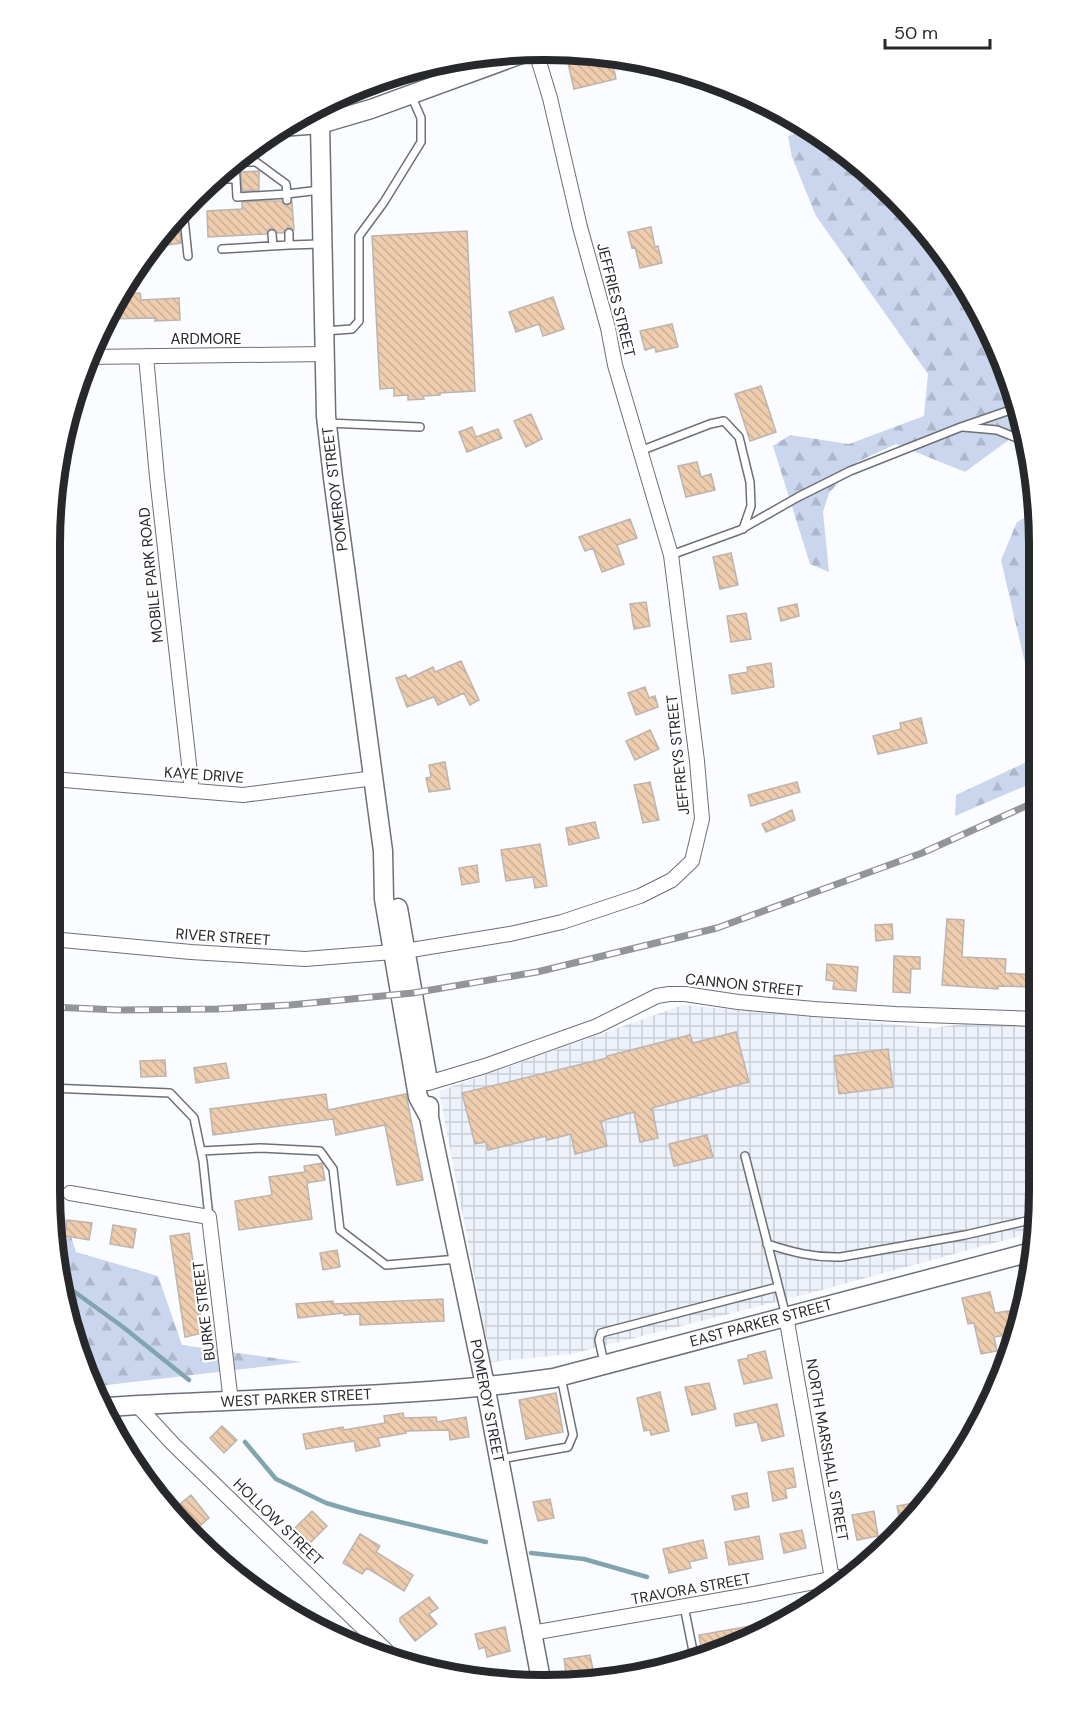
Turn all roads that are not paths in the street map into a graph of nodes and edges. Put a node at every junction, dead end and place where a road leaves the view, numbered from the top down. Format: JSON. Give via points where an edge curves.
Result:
{"nodes":[{"id":1,"x":538,"y":60,"type":"edge"},
{"id":2,"x":498,"y":62,"type":"edge"},
{"id":3,"x":411,"y":95,"type":"junction"},
{"id":4,"x":320,"y":115,"type":"edge"},
{"id":5,"x":317,"y":116,"type":"edge"},
{"id":6,"x":248,"y":162,"type":"edge"},
{"id":7,"x":236,"y":172,"type":"edge"},
{"id":8,"x":226,"y":179,"type":"edge"},
{"id":9,"x":236,"y":179,"type":"junction"},
{"id":10,"x":321,"y":190,"type":"junction"},
{"id":11,"x":287,"y":197,"type":"junction"},
{"id":12,"x":184,"y":220,"type":"edge"},
{"id":13,"x":289,"y":233,"type":"dead end"},
{"id":14,"x":272,"y":234,"type":"dead end"},
{"id":15,"x":289,"y":244,"type":"junction"},
{"id":16,"x":322,"y":244,"type":"junction"},
{"id":17,"x":273,"y":246,"type":"junction"},
{"id":18,"x":222,"y":249,"type":"dead end"},
{"id":19,"x":189,"y":256,"type":"dead end"},
{"id":20,"x":325,"y":331,"type":"junction"},
{"id":21,"x":325,"y":354,"type":"junction"},
{"id":22,"x":146,"y":356,"type":"junction"},
{"id":23,"x":98,"y":357,"type":"edge"},
{"id":24,"x":1009,"y":410,"type":"edge"},
{"id":25,"x":327,"y":423,"type":"junction"},
{"id":26,"x":420,"y":427,"type":"dead end"},
{"id":27,"x":961,"y":427,"type":"junction"},
{"id":28,"x":1017,"y":438,"type":"edge"},
{"id":29,"x":640,"y":451,"type":"junction"},
{"id":30,"x":742,"y":529,"type":"junction"},
{"id":31,"x":670,"y":555,"type":"junction"},
{"id":32,"x":374,"y":778,"type":"junction"},
{"id":33,"x":60,"y":780,"type":"edge"},
{"id":34,"x":192,"y":791,"type":"junction"},
{"id":35,"x":510,"y":934,"type":"joint"},
{"id":36,"x":60,"y":940,"type":"edge"},
{"id":37,"x":399,"y":951,"type":"junction"},
{"id":38,"x":1029,"y":1019,"type":"edge"},
{"id":39,"x":428,"y":1083,"type":"junction"},
{"id":40,"x":60,"y":1088,"type":"edge"},
{"id":41,"x":429,"y":1117,"type":"junction"},
{"id":42,"x":201,"y":1150,"type":"junction"},
{"id":43,"x":746,"y":1155,"type":"dead end"},
{"id":44,"x":70,"y":1193,"type":"dead end"},
{"id":45,"x":209,"y":1217,"type":"junction"},
{"id":46,"x":1028,"y":1219,"type":"edge"},
{"id":47,"x":767,"y":1244,"type":"junction"},
{"id":48,"x":1025,"y":1254,"type":"edge"},
{"id":49,"x":458,"y":1259,"type":"junction"},
{"id":50,"x":778,"y":1287,"type":"junction"},
{"id":51,"x":786,"y":1316,"type":"junction"},
{"id":52,"x":605,"y":1366,"type":"junction"},
{"id":53,"x":561,"y":1377,"type":"junction"},
{"id":54,"x":485,"y":1386,"type":"junction"},
{"id":55,"x":231,"y":1402,"type":"junction"},
{"id":56,"x":137,"y":1405,"type":"junction"},
{"id":57,"x":111,"y":1407,"type":"edge"},
{"id":58,"x":499,"y":1459,"type":"junction"},
{"id":59,"x":832,"y":1580,"type":"edge"},
{"id":60,"x":825,"y":1585,"type":"edge"},
{"id":61,"x":684,"y":1606,"type":"junction"},
{"id":62,"x":532,"y":1633,"type":"junction"},
{"id":63,"x":382,"y":1646,"type":"edge"},
{"id":64,"x":693,"y":1651,"type":"edge"},
{"id":65,"x":540,"y":1675,"type":"edge"}],
"edges":[{"from":1,"to":29,"type":"street","name":"JEFFRIES STREET"},
{"from":2,"to":3,"type":"street"},
{"from":3,"to":4,"type":"street"},
{"from":3,"to":20,"type":"lane","via":[[421,117],[421,142],[359,236],[359,321],[352,329]]},
{"from":5,"to":10,"type":"street","name":"POMEROY STREET"},
{"from":6,"to":11,"type":"lane","via":[[256,162],[286,184]]},
{"from":7,"to":9,"type":"lane"},
{"from":8,"to":9,"type":"lane"},
{"from":9,"to":11,"type":"lane","via":[[237,197]]},
{"from":10,"to":11,"type":"lane"},
{"from":10,"to":16,"type":"street","name":"POMEROY STREET"},
{"from":12,"to":19,"type":"lane"},
{"from":13,"to":15,"type":"lane"},
{"from":14,"to":17,"type":"lane"},
{"from":15,"to":16,"type":"lane"},
{"from":15,"to":17,"type":"lane"},
{"from":16,"to":20,"type":"street","name":"POMEROY STREET"},
{"from":17,"to":18,"type":"lane"},
{"from":20,"to":21,"type":"street","name":"POMEROY STREET"},
{"from":21,"to":22,"type":"street","name":"ARDMORE"},
{"from":21,"to":25,"type":"street","name":"POMEROY STREET"},
{"from":22,"to":23,"type":"street","name":"ARDMORE"},
{"from":22,"to":34,"type":"street","name":"MOBILE PARK ROAD"},
{"from":24,"to":27,"type":"lane"},
{"from":25,"to":26,"type":"lane"},
{"from":25,"to":32,"type":"street","name":"POMEROY STREET"},
{"from":27,"to":28,"type":"lane","via":[[997,430]]},
{"from":27,"to":30,"type":"lane","via":[[850,471]]},
{"from":29,"to":30,"type":"lane","via":[[724,421],[739,437],[750,482],[751,506]]},
{"from":29,"to":31,"type":"street","name":"JEFFRIES STREET"},
{"from":30,"to":31,"type":"lane"},
{"from":31,"to":35,"type":"street","name":"JEFFREYS STREET","via":[[702,819],[692,861],[672,880],[640,896],[562,922]]},
{"from":32,"to":34,"type":"street","name":"KAYE DRIVE","via":[[243,795]]},
{"from":32,"to":37,"type":"street","name":"POMEROY STREET","via":[[383,851],[396,897]]},
{"from":33,"to":34,"type":"street","name":"KAYE DRIVE"},
{"from":35,"to":37,"type":"street","name":"RIVER STREET"},
{"from":36,"to":37,"type":"street","name":"RIVER STREET","via":[[305,959]]},
{"from":37,"to":39,"type":"street","name":"POMEROY STREET"},
{"from":37,"to":41,"type":"street","name":"POMEROY STREET","via":[[418,1096]]},
{"from":38,"to":39,"type":"street","name":"CANNON STREET","via":[[813,1009],[669,994],[657,996],[597,1026]]},
{"from":39,"to":41,"type":"street","name":"POMEROY STREET"},
{"from":40,"to":42,"type":"lane","via":[[170,1092],[194,1118]]},
{"from":41,"to":49,"type":"street","name":"POMEROY STREET"},
{"from":42,"to":45,"type":"lane"},
{"from":42,"to":49,"type":"lane","via":[[320,1151],[333,1169],[340,1230],[386,1265]]},
{"from":43,"to":47,"type":"lane"},
{"from":44,"to":45,"type":"street"},
{"from":45,"to":55,"type":"street","name":"BURKE STREET"},
{"from":46,"to":47,"type":"lane","via":[[841,1257],[802,1255]]},
{"from":47,"to":50,"type":"lane"},
{"from":48,"to":51,"type":"street","name":"EAST PARKER STREET"},
{"from":49,"to":54,"type":"street","name":"POMEROY STREET"},
{"from":50,"to":51,"type":"lane"},
{"from":50,"to":52,"type":"lane","via":[[601,1333]]},
{"from":51,"to":52,"type":"street","name":"EAST PARKER STREET"},
{"from":51,"to":59,"type":"street","name":"NORTH MARSHALL STREET"},
{"from":52,"to":53,"type":"street","name":"EAST PARKER STREET"},
{"from":53,"to":54,"type":"street","name":"EAST PARKER STREET"},
{"from":53,"to":58,"type":"lane","via":[[573,1435],[568,1447]]},
{"from":54,"to":55,"type":"street","name":"WEST PARKER STREET"},
{"from":54,"to":58,"type":"street","name":"POMEROY STREET"},
{"from":55,"to":56,"type":"street","name":"WEST PARKER STREET"},
{"from":56,"to":57,"type":"street","name":"WEST PARKER STREET"},
{"from":56,"to":63,"type":"street","name":"HOLLOW STREET"},
{"from":58,"to":62,"type":"street","name":"POMEROY STREET"},
{"from":60,"to":61,"type":"street","name":"TRAVORA STREET"},
{"from":61,"to":62,"type":"street","name":"TRAVORA STREET"},
{"from":61,"to":64,"type":"lane"},
{"from":62,"to":65,"type":"street","name":"POMEROY STREET"}]}
